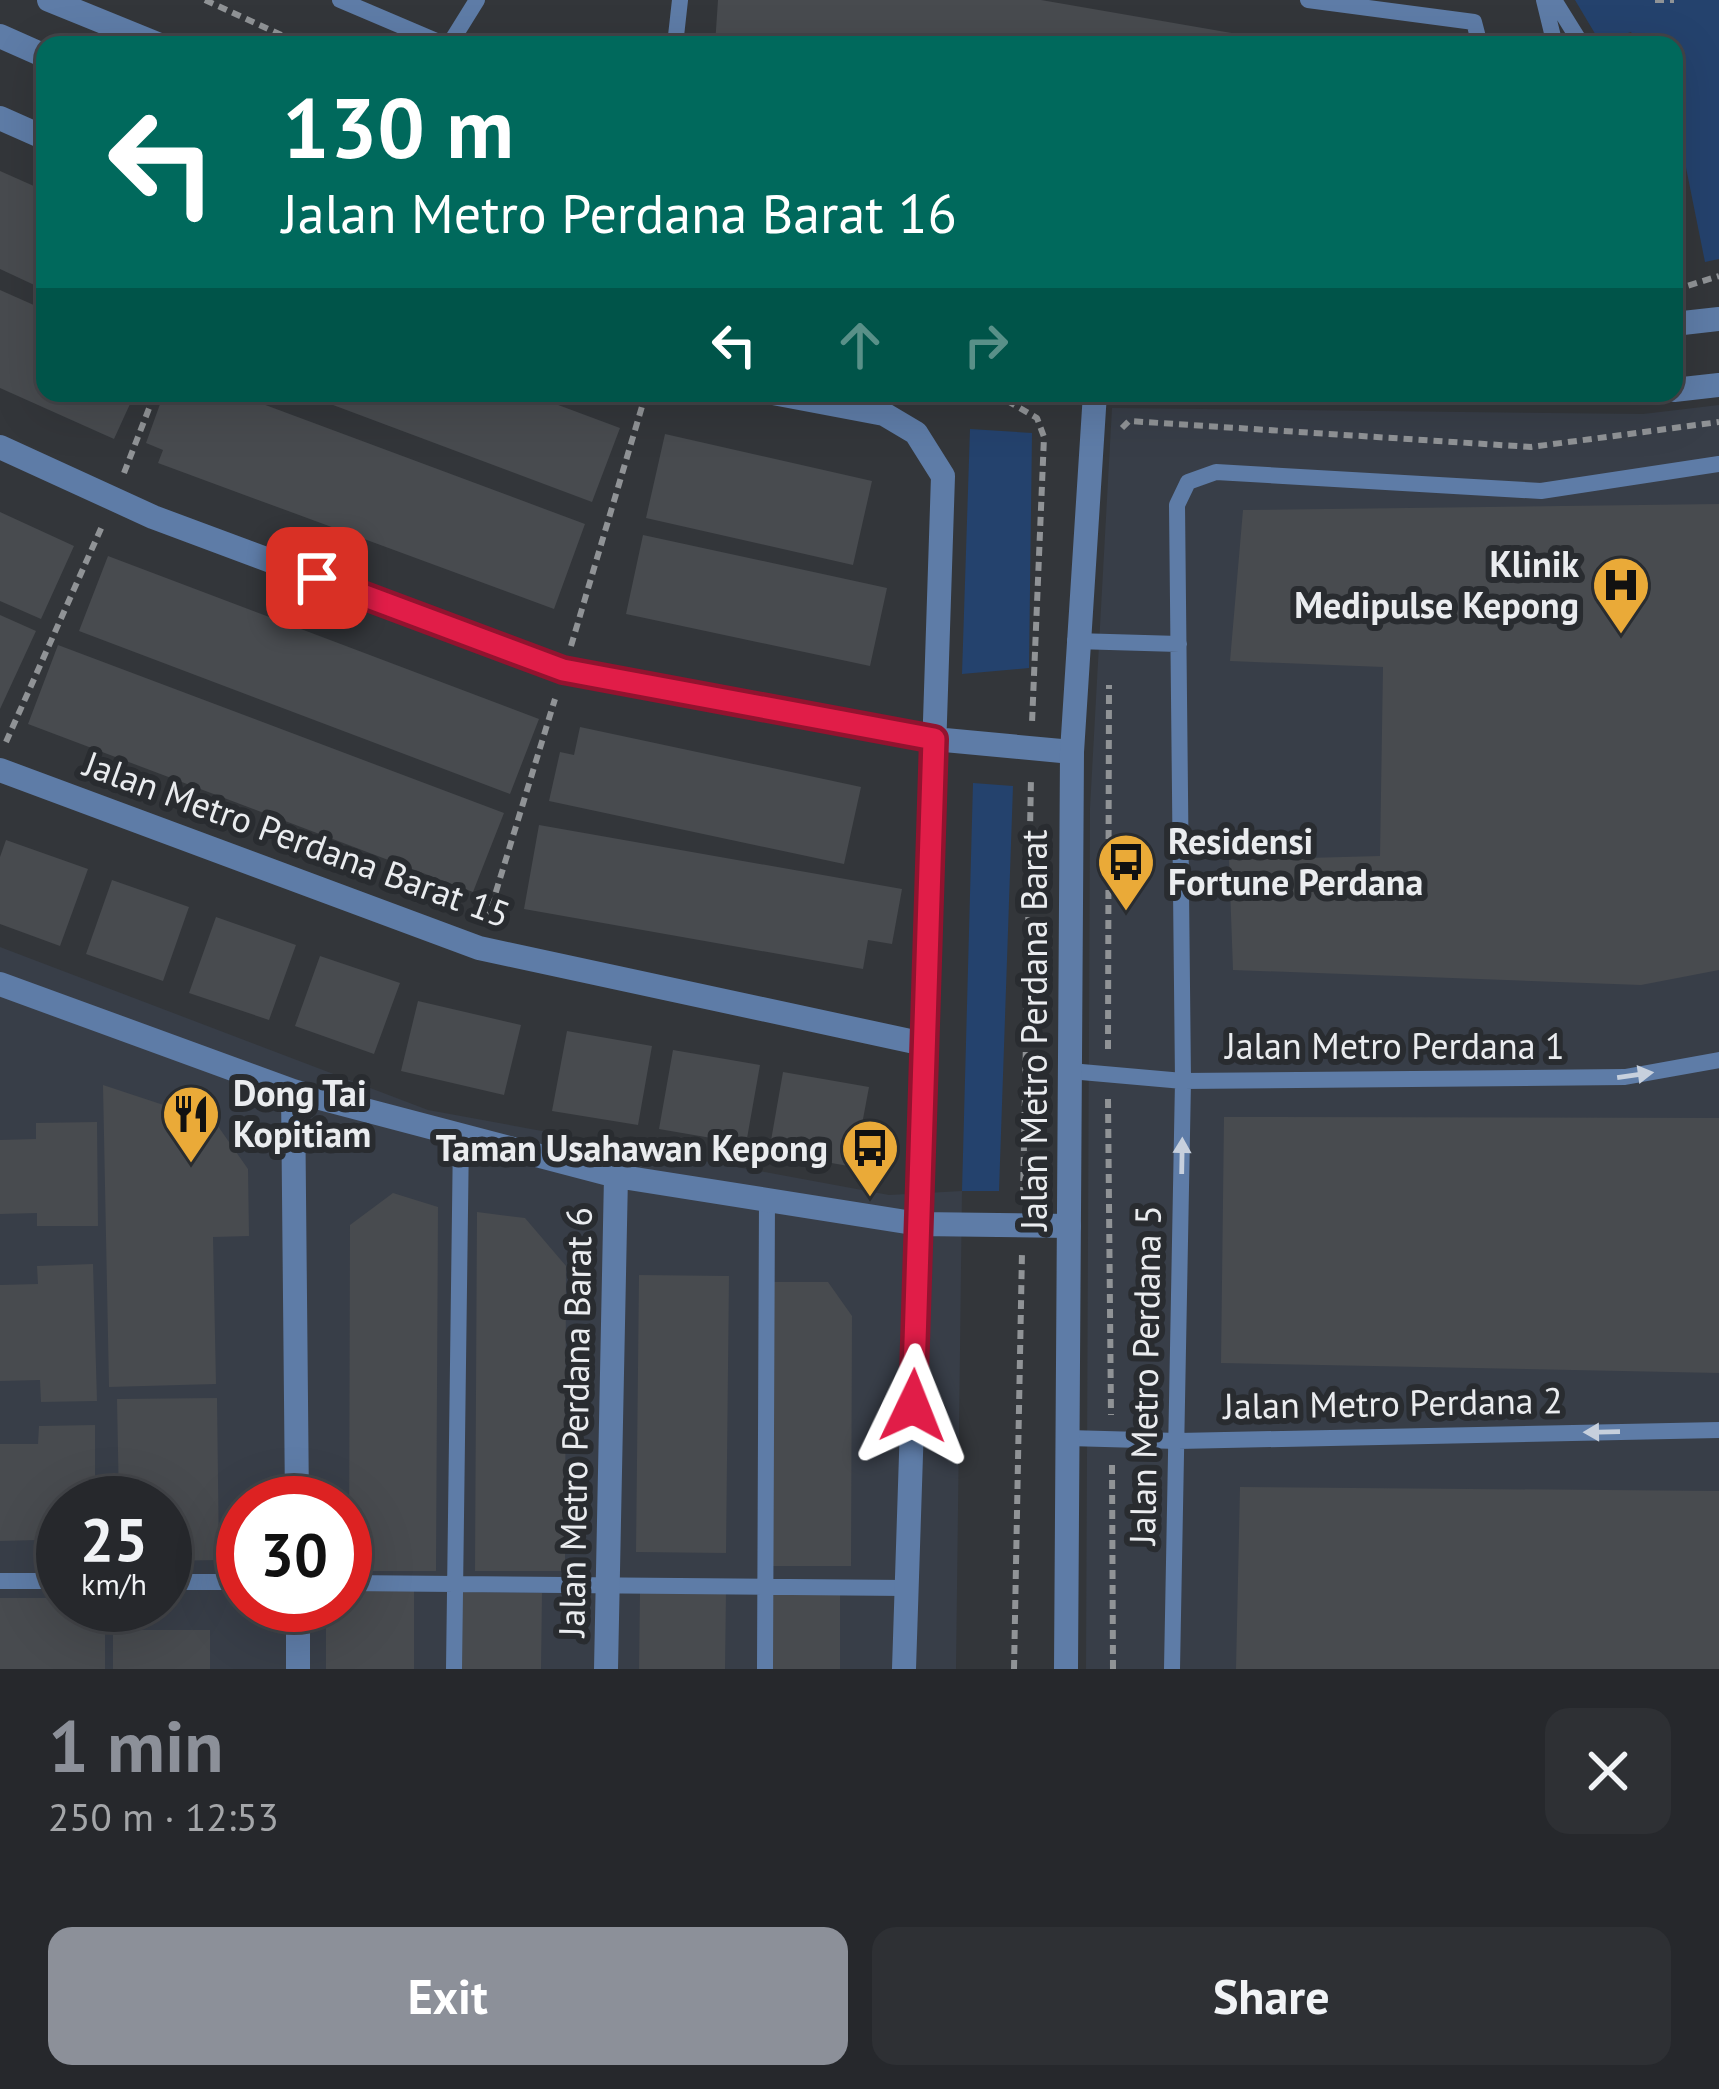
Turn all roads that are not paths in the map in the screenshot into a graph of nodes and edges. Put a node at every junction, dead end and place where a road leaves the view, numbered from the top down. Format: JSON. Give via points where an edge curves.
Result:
{"nodes":[{"id":1,"x":49,"y":0,"type":"edge"},
{"id":2,"x":340,"y":0,"type":"edge"},
{"id":3,"x":477,"y":0,"type":"edge"},
{"id":4,"x":680,"y":0,"type":"edge"},
{"id":5,"x":1308,"y":0,"type":"edge"},
{"id":6,"x":1544,"y":0,"type":"edge"},
{"id":7,"x":1554,"y":0,"type":"edge"},
{"id":8,"x":0,"y":36,"type":"edge"},
{"id":9,"x":138,"y":36,"type":"edge"},
{"id":10,"x":426,"y":36,"type":"edge"},
{"id":11,"x":453,"y":36,"type":"edge"},
{"id":12,"x":676,"y":36,"type":"edge"},
{"id":13,"x":1478,"y":36,"type":"edge"},
{"id":14,"x":1553,"y":36,"type":"edge"},
{"id":15,"x":1576,"y":36,"type":"edge"},
{"id":16,"x":36,"y":52,"type":"edge"},
{"id":17,"x":0,"y":118,"type":"edge"},
{"id":18,"x":36,"y":134,"type":"edge"},
{"id":19,"x":1719,"y":319,"type":"edge"},
{"id":20,"x":1683,"y":323,"type":"edge"},
{"id":21,"x":1719,"y":385,"type":"edge"},
{"id":22,"x":1683,"y":389,"type":"edge"},
{"id":23,"x":823,"y":402,"type":"edge"},
{"id":24,"x":1093,"y":402,"type":"edge"},
{"id":25,"x":0,"y":447,"type":"edge"},
{"id":26,"x":1719,"y":464,"type":"edge"},
{"id":27,"x":1075,"y":641,"type":"junction"},
{"id":28,"x":1179,"y":644,"type":"junction"},
{"id":29,"x":934,"y":739,"type":"junction"},
{"id":30,"x":1072,"y":752,"type":"junction"},
{"id":31,"x":0,"y":770,"type":"edge"},
{"id":32,"x":0,"y":984,"type":"edge"},
{"id":33,"x":924,"y":1044,"type":"junction"},
{"id":34,"x":1719,"y":1060,"type":"edge"},
{"id":35,"x":1070,"y":1072,"type":"junction"},
{"id":36,"x":1183,"y":1081,"type":"junction"},
{"id":37,"x":293,"y":1091,"type":"junction"},
{"id":38,"x":461,"y":1135,"type":"junction"},
{"id":39,"x":616,"y":1176,"type":"junction"},
{"id":40,"x":767,"y":1199,"type":"junction"},
{"id":41,"x":919,"y":1224,"type":"junction"},
{"id":42,"x":1069,"y":1226,"type":"junction"},
{"id":43,"x":1719,"y":1430,"type":"edge"},
{"id":44,"x":1067,"y":1438,"type":"junction"},
{"id":45,"x":1178,"y":1441,"type":"junction"},
{"id":46,"x":297,"y":1476,"type":"edge"},
{"id":47,"x":0,"y":1581,"type":"edge"},
{"id":48,"x":36,"y":1581,"type":"edge"},
{"id":49,"x":372,"y":1583,"type":"edge"},
{"id":50,"x":456,"y":1584,"type":"junction"},
{"id":51,"x":608,"y":1585,"type":"junction"},
{"id":52,"x":765,"y":1587,"type":"junction"},
{"id":53,"x":906,"y":1588,"type":"junction"},
{"id":54,"x":298,"y":1632,"type":"edge"},
{"id":55,"x":298,"y":1669,"type":"edge"},
{"id":56,"x":454,"y":1669,"type":"edge"},
{"id":57,"x":606,"y":1669,"type":"edge"},
{"id":58,"x":765,"y":1669,"type":"edge"},
{"id":59,"x":904,"y":1669,"type":"edge"},
{"id":60,"x":1066,"y":1669,"type":"edge"},
{"id":61,"x":1172,"y":1669,"type":"edge"}],
"edges":[{"from":1,"to":9,"type":"street"},
{"from":2,"to":10,"type":"lane"},
{"from":3,"to":11,"type":"lane"},
{"from":4,"to":12,"type":"lane"},
{"from":5,"to":13,"type":"lane","via":[[1474,22]]},
{"from":6,"to":14,"type":"lane"},
{"from":7,"to":15,"type":"lane"},
{"from":8,"to":16,"type":"street"},
{"from":17,"to":18,"type":"street"},
{"from":19,"to":20,"type":"street"},
{"from":21,"to":22,"type":"street"},
{"from":23,"to":29,"type":"street","via":[[884,413],[916,433],[943,476]]},
{"from":24,"to":27,"type":"street","name":"Jalan Metro Perdana Barat"},
{"from":25,"to":29,"type":"street","via":[[114,499],[563,670]]},
{"from":26,"to":28,"type":"lane","name":"Jalan Metro Perdana 5","via":[[1541,491],[1216,472],[1188,482],[1178,505]]},
{"from":27,"to":28,"type":"lane"},
{"from":27,"to":30,"type":"street","name":"Jalan Metro Perdana Barat"},
{"from":28,"to":36,"type":"lane","name":"Jalan Metro Perdana 5"},
{"from":29,"to":30,"type":"street"},
{"from":29,"to":33,"type":"street"},
{"from":30,"to":35,"type":"street","name":"Jalan Metro Perdana Barat"},
{"from":31,"to":33,"type":"street","name":"Jalan Metro Perdana Barat 15","via":[[479,948]]},
{"from":32,"to":37,"type":"street"},
{"from":33,"to":41,"type":"street"},
{"from":36,"to":34,"type":"lane","name":"Jalan Metro Perdana 1","one_way":true,"via":[[1624,1077]]},
{"from":35,"to":36,"type":"lane","name":"Jalan Metro Perdana 1"},
{"from":35,"to":42,"type":"street","name":"Jalan Metro Perdana Barat"},
{"from":45,"to":36,"type":"lane","name":"Jalan Metro Perdana 5","one_way":true},
{"from":37,"to":38,"type":"street"},
{"from":37,"to":46,"type":"street"},
{"from":38,"to":39,"type":"street"},
{"from":38,"to":50,"type":"lane"},
{"from":39,"to":40,"type":"street"},
{"from":39,"to":51,"type":"street","name":"Jalan Metro Perdana Barat 6"},
{"from":40,"to":41,"type":"street"},
{"from":40,"to":52,"type":"lane"},
{"from":41,"to":42,"type":"street"},
{"from":41,"to":53,"type":"street"},
{"from":42,"to":44,"type":"street","name":"Jalan Metro Perdana Barat"},
{"from":43,"to":45,"type":"lane","name":"Jalan Metro Perdana 2","one_way":true},
{"from":44,"to":45,"type":"lane","name":"Jalan Metro Perdana 2"},
{"from":44,"to":60,"type":"street","name":"Jalan Metro Perdana Barat"},
{"from":45,"to":61,"type":"lane","name":"Jalan Metro Perdana 5"},
{"from":47,"to":48,"type":"lane"},
{"from":49,"to":50,"type":"lane"},
{"from":50,"to":51,"type":"lane"},
{"from":50,"to":56,"type":"lane"},
{"from":51,"to":52,"type":"lane"},
{"from":51,"to":57,"type":"street","name":"Jalan Metro Perdana Barat 6"},
{"from":52,"to":53,"type":"lane"},
{"from":52,"to":58,"type":"lane"},
{"from":53,"to":59,"type":"street"},
{"from":54,"to":55,"type":"street"}]}
